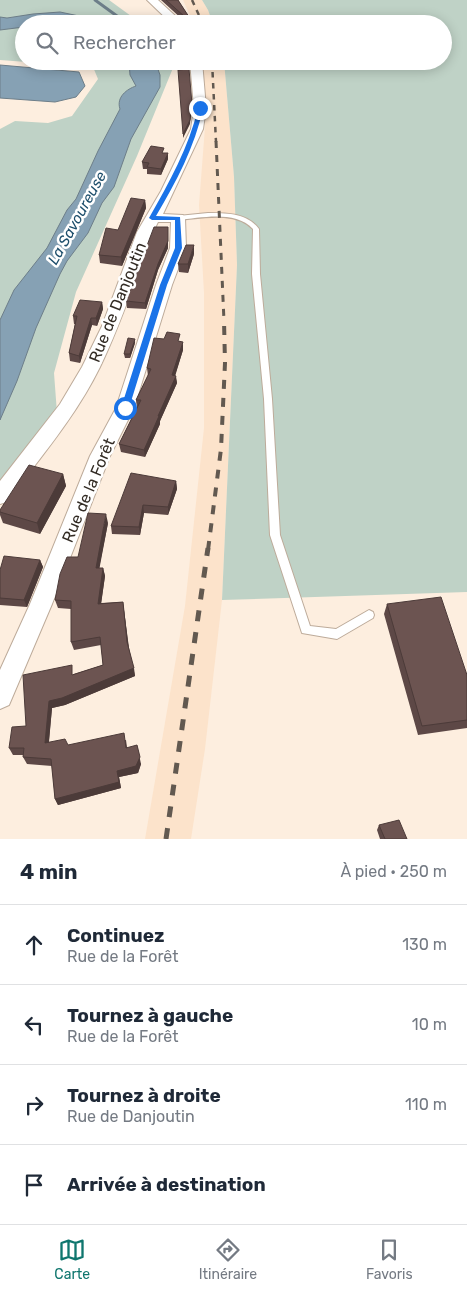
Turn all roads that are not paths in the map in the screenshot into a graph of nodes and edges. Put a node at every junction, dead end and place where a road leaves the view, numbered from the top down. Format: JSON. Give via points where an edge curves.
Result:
{"nodes":[{"id":1,"x":152,"y":0,"type":"edge"},
{"id":2,"x":169,"y":15,"type":"edge"},
{"id":3,"x":197,"y":70,"type":"edge"},
{"id":4,"x":152,"y":218,"type":"junction"},
{"id":5,"x":178,"y":218,"type":"junction"},
{"id":6,"x":0,"y":496,"type":"edge"},
{"id":7,"x":369,"y":615,"type":"dead end"},
{"id":8,"x":6,"y":668,"type":"edge"},
{"id":9,"x":0,"y":697,"type":"edge"}],
"edges":[{"from":1,"to":2,"type":"street"},
{"from":3,"to":4,"type":"street","name":"Rue de Danjoutin","via":[[198,124],[168,191]]},
{"from":4,"to":5,"type":"street"},
{"from":4,"to":6,"type":"street","name":"Rue de Danjoutin","via":[[110,326],[80,389]]},
{"from":5,"to":7,"type":"lane","via":[[233,216],[246,219],[256,229],[256,274],[268,399],[275,535],[306,630],[337,634]]},
{"from":5,"to":8,"type":"street","name":"Rue de la Forêt","via":[[178,248],[130,394],[100,456],[41,604]]},
{"from":8,"to":9,"type":"street","name":"Rue de la Forêt"}]}
